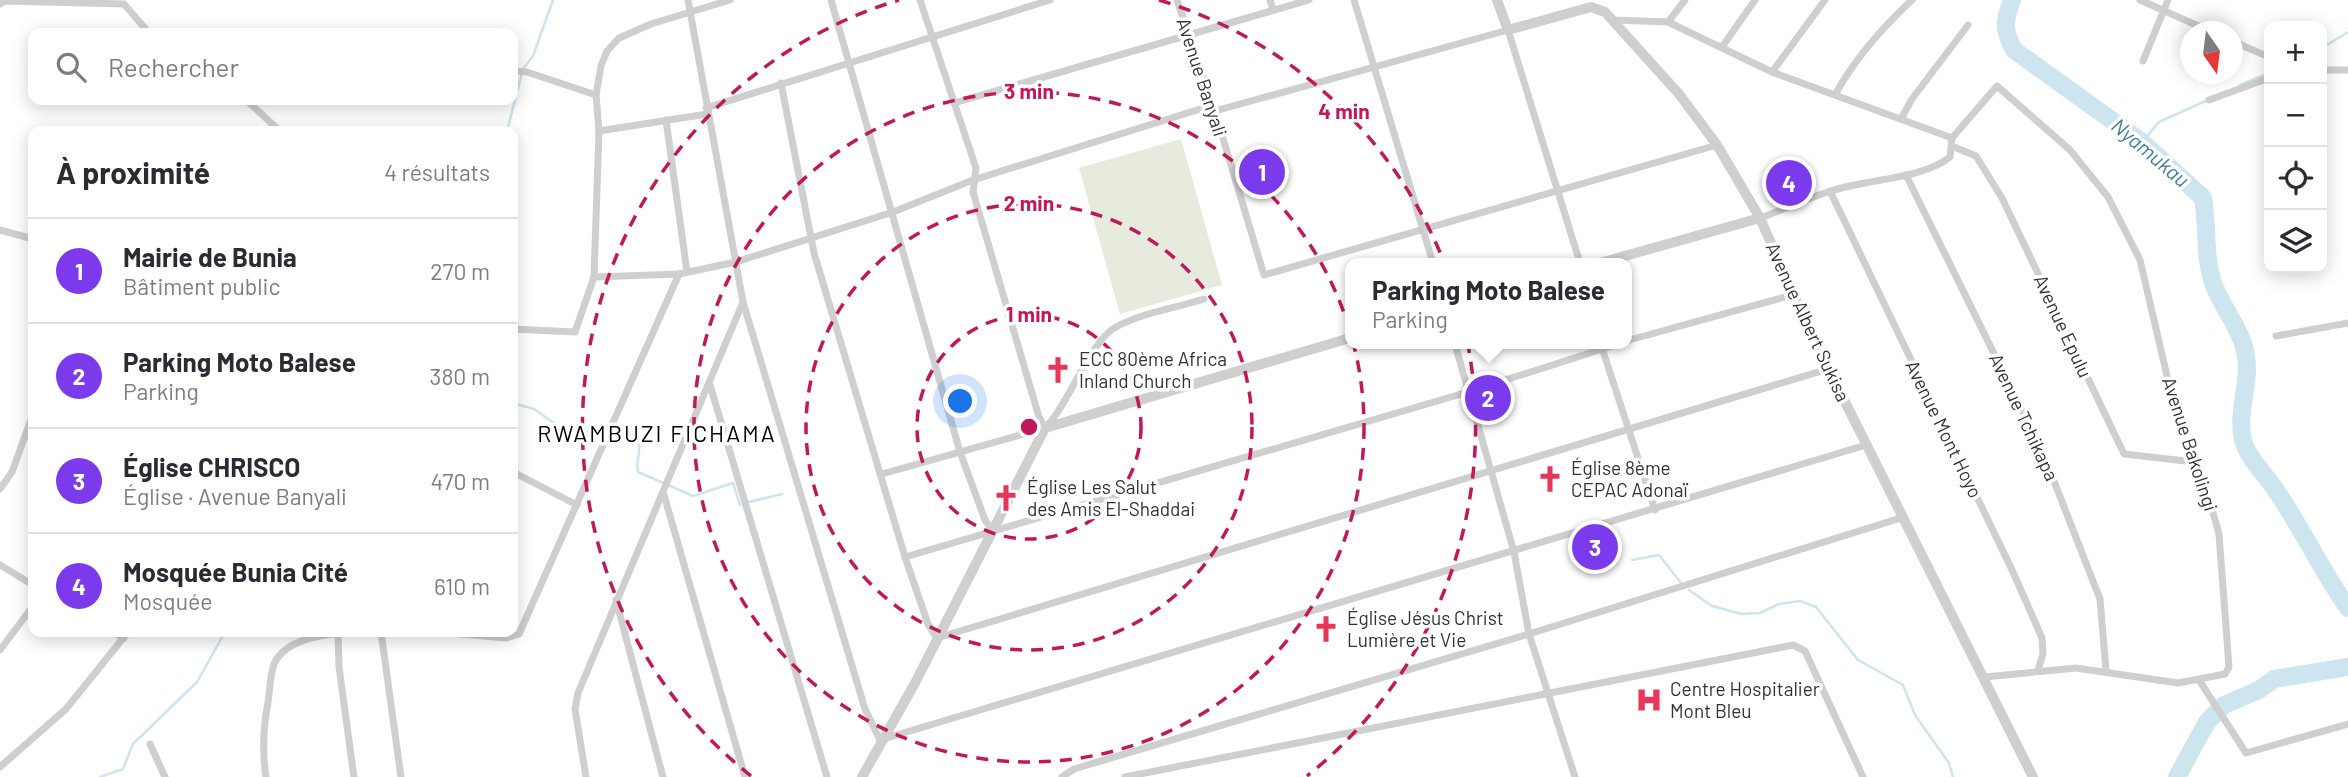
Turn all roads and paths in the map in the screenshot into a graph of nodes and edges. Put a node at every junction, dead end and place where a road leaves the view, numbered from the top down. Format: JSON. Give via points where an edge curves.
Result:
{"nodes":[{"id":1,"x":688,"y":0,"type":"edge"},
{"id":2,"x":730,"y":0,"type":"edge"},
{"id":3,"x":831,"y":0,"type":"edge"},
{"id":4,"x":920,"y":0,"type":"edge"},
{"id":5,"x":1050,"y":0,"type":"edge"},
{"id":6,"x":1177,"y":0,"type":"edge"},
{"id":7,"x":1270,"y":0,"type":"edge"},
{"id":8,"x":1309,"y":0,"type":"edge"},
{"id":9,"x":1354,"y":0,"type":"edge"},
{"id":10,"x":1497,"y":0,"type":"edge"},
{"id":11,"x":1685,"y":0,"type":"edge"},
{"id":12,"x":1755,"y":0,"type":"edge"},
{"id":13,"x":1825,"y":0,"type":"edge"},
{"id":14,"x":1912,"y":0,"type":"edge"},
{"id":15,"x":2140,"y":0,"type":"edge"},
{"id":16,"x":2168,"y":0,"type":"edge"},
{"id":17,"x":0,"y":4,"type":"edge"},
{"id":18,"x":1273,"y":10,"type":"junction"},
{"id":19,"x":2164,"y":10,"type":"junction"},
{"id":20,"x":690,"y":12,"type":"junction"},
{"id":21,"x":1614,"y":20,"type":"junction"},
{"id":22,"x":2188,"y":21,"type":"edge"},
{"id":23,"x":1668,"y":22,"type":"junction"},
{"id":24,"x":1968,"y":25,"type":"dead end"},
{"id":25,"x":145,"y":28,"type":"edge"},
{"id":26,"x":1508,"y":30,"type":"junction"},
{"id":27,"x":932,"y":37,"type":"junction"},
{"id":28,"x":1189,"y":37,"type":"junction"},
{"id":29,"x":2243,"y":46,"type":"edge"},
{"id":30,"x":1722,"y":47,"type":"junction"},
{"id":31,"x":2264,"y":55,"type":"edge"},
{"id":32,"x":849,"y":61,"type":"junction"},
{"id":33,"x":2143,"y":61,"type":"dead end"},
{"id":34,"x":1373,"y":68,"type":"junction"},
{"id":35,"x":2327,"y":70,"type":"edge"},
{"id":36,"x":520,"y":71,"type":"edge"},
{"id":37,"x":2348,"y":71,"type":"edge"},
{"id":38,"x":1772,"y":72,"type":"junction"},
{"id":39,"x":2264,"y":80,"type":"edge"},
{"id":40,"x":781,"y":83,"type":"junction"},
{"id":41,"x":1836,"y":93,"type":"junction"},
{"id":42,"x":596,"y":95,"type":"junction"},
{"id":43,"x":2209,"y":100,"type":"dead end"},
{"id":44,"x":954,"y":103,"type":"junction"},
{"id":45,"x":251,"y":105,"type":"edge"},
{"id":46,"x":1214,"y":108,"type":"junction"},
{"id":47,"x":707,"y":111,"type":"junction"},
{"id":48,"x":1902,"y":117,"type":"junction"},
{"id":49,"x":667,"y":120,"type":"junction"},
{"id":50,"x":275,"y":126,"type":"edge"},
{"id":51,"x":599,"y":131,"type":"junction"},
{"id":52,"x":1952,"y":138,"type":"junction"},
{"id":53,"x":1717,"y":145,"type":"junction"},
{"id":54,"x":1954,"y":147,"type":"junction"},
{"id":55,"x":1906,"y":175,"type":"junction"},
{"id":56,"x":973,"y":180,"type":"junction"},
{"id":57,"x":1556,"y":190,"type":"junction"},
{"id":58,"x":1830,"y":191,"type":"junction"},
{"id":59,"x":893,"y":212,"type":"junction"},
{"id":60,"x":1760,"y":218,"type":"junction"},
{"id":61,"x":1422,"y":228,"type":"junction"},
{"id":62,"x":0,"y":230,"type":"edge"},
{"id":63,"x":28,"y":238,"type":"edge"},
{"id":64,"x":814,"y":238,"type":"junction"},
{"id":65,"x":1431,"y":258,"type":"edge"},
{"id":66,"x":1578,"y":258,"type":"edge"},
{"id":67,"x":1618,"y":258,"type":"edge"},
{"id":68,"x":736,"y":261,"type":"junction"},
{"id":69,"x":683,"y":273,"type":"junction"},
{"id":70,"x":594,"y":277,"type":"junction"},
{"id":71,"x":1792,"y":295,"type":"junction"},
{"id":72,"x":1204,"y":299,"type":"dead end"},
{"id":73,"x":743,"y":302,"type":"junction"},
{"id":74,"x":2348,"y":323,"type":"edge"},
{"id":75,"x":518,"y":330,"type":"edge"},
{"id":76,"x":2276,"y":336,"type":"dead end"},
{"id":77,"x":1345,"y":339,"type":"edge"},
{"id":78,"x":1632,"y":339,"type":"edge"},
{"id":79,"x":1456,"y":349,"type":"edge"},
{"id":80,"x":1593,"y":349,"type":"edge"},
{"id":81,"x":1603,"y":349,"type":"edge"},
{"id":82,"x":1828,"y":369,"type":"junction"},
{"id":83,"x":710,"y":385,"type":"junction"},
{"id":84,"x":1468,"y":392,"type":"junction"},
{"id":85,"x":28,"y":428,"type":"edge"},
{"id":86,"x":1045,"y":428,"type":"junction"},
{"id":87,"x":1629,"y":428,"type":"junction"},
{"id":88,"x":1866,"y":446,"type":"junction"},
{"id":89,"x":960,"y":452,"type":"junction"},
{"id":90,"x":2194,"y":462,"type":"junction"},
{"id":91,"x":1489,"y":473,"type":"junction"},
{"id":92,"x":882,"y":474,"type":"junction"},
{"id":93,"x":518,"y":475,"type":"edge"},
{"id":94,"x":0,"y":489,"type":"edge"},
{"id":95,"x":666,"y":489,"type":"junction"},
{"id":96,"x":578,"y":505,"type":"junction"},
{"id":97,"x":1655,"y":510,"type":"junction"},
{"id":98,"x":1904,"y":517,"type":"junction"},
{"id":99,"x":993,"y":531,"type":"junction"},
{"id":100,"x":1514,"y":552,"type":"junction"},
{"id":101,"x":905,"y":556,"type":"junction"},
{"id":102,"x":0,"y":565,"type":"edge"},
{"id":103,"x":28,"y":582,"type":"edge"},
{"id":104,"x":616,"y":600,"type":"junction"},
{"id":105,"x":28,"y":613,"type":"edge"},
{"id":106,"x":518,"y":634,"type":"edge"},
{"id":107,"x":1529,"y":634,"type":"junction"},
{"id":108,"x":124,"y":637,"type":"edge"},
{"id":109,"x":319,"y":637,"type":"edge"},
{"id":110,"x":338,"y":637,"type":"edge"},
{"id":111,"x":382,"y":637,"type":"edge"},
{"id":112,"x":937,"y":638,"type":"junction"},
{"id":113,"x":0,"y":650,"type":"edge"},
{"id":114,"x":2038,"y":670,"type":"junction"},
{"id":115,"x":2106,"y":670,"type":"junction"},
{"id":116,"x":1985,"y":677,"type":"junction"},
{"id":117,"x":2199,"y":680,"type":"junction"},
{"id":118,"x":1550,"y":693,"type":"junction"},
{"id":119,"x":2348,"y":724,"type":"edge"},
{"id":120,"x":880,"y":740,"type":"junction"},
{"id":121,"x":150,"y":744,"type":"dead end"},
{"id":122,"x":0,"y":767,"type":"edge"},
{"id":123,"x":165,"y":777,"type":"edge"},
{"id":124,"x":266,"y":777,"type":"edge"},
{"id":125,"x":354,"y":777,"type":"edge"},
{"id":126,"x":401,"y":777,"type":"edge"},
{"id":127,"x":586,"y":777,"type":"edge"},
{"id":128,"x":663,"y":777,"type":"edge"},
{"id":129,"x":745,"y":777,"type":"edge"},
{"id":130,"x":827,"y":777,"type":"edge"},
{"id":131,"x":862,"y":777,"type":"edge"},
{"id":132,"x":1062,"y":777,"type":"edge"},
{"id":133,"x":1125,"y":777,"type":"edge"},
{"id":134,"x":1575,"y":777,"type":"edge"},
{"id":135,"x":1863,"y":777,"type":"edge"},
{"id":136,"x":2033,"y":777,"type":"edge"}],
"edges":[{"from":1,"to":20,"type":"street"},
{"from":2,"to":20,"type":"street"},
{"from":3,"to":32,"type":"street"},
{"from":4,"to":27,"type":"street"},
{"from":5,"to":27,"type":"street"},
{"from":6,"to":28,"type":"street","name":"Avenue Banyali"},
{"from":7,"to":18,"type":"street"},
{"from":8,"to":18,"type":"street"},
{"from":9,"to":34,"type":"street"},
{"from":10,"to":26,"type":"street"},
{"from":11,"to":23,"type":"street"},
{"from":12,"to":30,"type":"street"},
{"from":13,"to":38,"type":"street"},
{"from":14,"to":41,"type":"street","via":[[1881,29]]},
{"from":15,"to":19,"type":"street"},
{"from":16,"to":19,"type":"street"},
{"from":17,"to":25,"type":"street","via":[[124,4]]},
{"from":18,"to":28,"type":"street"},
{"from":19,"to":22,"type":"street"},
{"from":19,"to":33,"type":"street"},
{"from":20,"to":42,"type":"street","via":[[619,38],[601,65]]},
{"from":20,"to":47,"type":"street"},
{"from":21,"to":23,"type":"street"},
{"from":21,"to":26,"type":"street","name":"Avenue Albert Sukisa","via":[[1591,7]]},
{"from":21,"to":53,"type":"street","name":"Avenue Albert Sukisa"},
{"from":23,"to":30,"type":"street"},
{"from":24,"to":48,"type":"street"},
{"from":26,"to":34,"type":"street"},
{"from":26,"to":57,"type":"street"},
{"from":27,"to":32,"type":"street"},
{"from":27,"to":44,"type":"street"},
{"from":28,"to":44,"type":"street"},
{"from":28,"to":46,"type":"street","name":"Avenue Banyali"},
{"from":29,"to":31,"type":"street"},
{"from":30,"to":38,"type":"street"},
{"from":32,"to":40,"type":"street"},
{"from":32,"to":59,"type":"street"},
{"from":34,"to":46,"type":"street"},
{"from":34,"to":61,"type":"street"},
{"from":35,"to":37,"type":"street"},
{"from":36,"to":42,"type":"street"},
{"from":38,"to":41,"type":"street"},
{"from":39,"to":43,"type":"street"},
{"from":40,"to":47,"type":"street"},
{"from":40,"to":64,"type":"street"},
{"from":41,"to":48,"type":"street"},
{"from":42,"to":51,"type":"street"},
{"from":44,"to":56,"type":"street","via":[[976,168]]},
{"from":45,"to":50,"type":"street"},
{"from":46,"to":56,"type":"street"},
{"from":46,"to":61,"type":"street","name":"Avenue Banyali","via":[[1264,275]]},
{"from":47,"to":49,"type":"street"},
{"from":47,"to":68,"type":"street"},
{"from":48,"to":52,"type":"street"},
{"from":49,"to":51,"type":"street"},
{"from":49,"to":69,"type":"street"},
{"from":51,"to":70,"type":"street"},
{"from":52,"to":54,"type":"street"},
{"from":52,"to":90,"type":"street","name":"Avenue Bakolingi","via":[[1997,86],[2070,150],[2108,197],[2140,260],[2174,406]]},
{"from":53,"to":57,"type":"street"},
{"from":53,"to":60,"type":"street","name":"Avenue Albert Sukisa"},
{"from":54,"to":55,"type":"street","via":[[1941,164]]},
{"from":54,"to":90,"type":"street","name":"Avenue Epulu","via":[[1976,156],[2002,198],[2124,454]]},
{"from":55,"to":58,"type":"street"},
{"from":55,"to":115,"type":"street","name":"Avenue Tchikapa","via":[[2043,453],[2100,599]]},
{"from":56,"to":59,"type":"street"},
{"from":56,"to":86,"type":"street"},
{"from":57,"to":61,"type":"street"},
{"from":57,"to":66,"type":"street"},
{"from":58,"to":60,"type":"street"},
{"from":58,"to":114,"type":"street","name":"Avenue Mont Hoyo","via":[[2042,638]]},
{"from":59,"to":64,"type":"street"},
{"from":59,"to":89,"type":"street"},
{"from":60,"to":67,"type":"street"},
{"from":60,"to":71,"type":"street","name":"Avenue Albert Sukisa"},
{"from":61,"to":65,"type":"street"},
{"from":62,"to":63,"type":"street"},
{"from":64,"to":68,"type":"street"},
{"from":64,"to":92,"type":"street","via":[[814,253]]},
{"from":68,"to":69,"type":"street"},
{"from":68,"to":73,"type":"street"},
{"from":69,"to":70,"type":"street"},
{"from":69,"to":96,"type":"street"},
{"from":70,"to":75,"type":"street","via":[[575,332]]},
{"from":71,"to":78,"type":"street"},
{"from":71,"to":82,"type":"street","name":"Avenue Albert Sukisa"},
{"from":72,"to":86,"type":"street","via":[[1115,327],[1102,340],[1057,417]]},
{"from":73,"to":83,"type":"street"},
{"from":73,"to":120,"type":"street","via":[[865,709]]},
{"from":74,"to":76,"type":"street"},
{"from":77,"to":86,"type":"street"},
{"from":79,"to":84,"type":"street"},
{"from":80,"to":84,"type":"street"},
{"from":81,"to":87,"type":"street"},
{"from":82,"to":87,"type":"street"},
{"from":82,"to":88,"type":"street","name":"Avenue Albert Sukisa"},
{"from":83,"to":95,"type":"street"},
{"from":83,"to":130,"type":"street"},
{"from":84,"to":91,"type":"street"},
{"from":84,"to":99,"type":"street"},
{"from":85,"to":94,"type":"street"},
{"from":86,"to":89,"type":"street"},
{"from":86,"to":99,"type":"street"},
{"from":87,"to":91,"type":"street"},
{"from":87,"to":97,"type":"street"},
{"from":88,"to":97,"type":"street"},
{"from":88,"to":98,"type":"street","name":"Avenue Albert Sukisa"},
{"from":89,"to":92,"type":"street"},
{"from":89,"to":99,"type":"street"},
{"from":90,"to":117,"type":"street","name":"Avenue Bakolingi","via":[[2219,534],[2230,655],[2225,674]]},
{"from":91,"to":100,"type":"street"},
{"from":91,"to":112,"type":"street"},
{"from":92,"to":101,"type":"street"},
{"from":93,"to":96,"type":"street"},
{"from":95,"to":104,"type":"street"},
{"from":95,"to":129,"type":"street"},
{"from":96,"to":106,"type":"street"},
{"from":97,"to":100,"type":"street"},
{"from":98,"to":107,"type":"street"},
{"from":98,"to":116,"type":"street","name":"Avenue Albert Sukisa"},
{"from":99,"to":101,"type":"street"},
{"from":99,"to":112,"type":"street"},
{"from":100,"to":107,"type":"street"},
{"from":100,"to":120,"type":"street"},
{"from":101,"to":112,"type":"street"},
{"from":102,"to":103,"type":"street"},
{"from":104,"to":127,"type":"street","via":[[575,709]]},
{"from":104,"to":128,"type":"street"},
{"from":105,"to":113,"type":"street"},
{"from":107,"to":118,"type":"street"},
{"from":107,"to":132,"type":"street","via":[[1074,769]]},
{"from":108,"to":122,"type":"street","via":[[66,709]]},
{"from":109,"to":124,"type":"street","via":[[296,643],[274,664],[262,733]]},
{"from":110,"to":125,"type":"street"},
{"from":111,"to":126,"type":"street"},
{"from":112,"to":120,"type":"street"},
{"from":114,"to":115,"type":"street"},
{"from":114,"to":116,"type":"street"},
{"from":115,"to":117,"type":"street","via":[[2178,683]]},
{"from":116,"to":136,"type":"street","name":"Avenue Albert Sukisa"},
{"from":117,"to":119,"type":"street","via":[[2246,753]]},
{"from":118,"to":133,"type":"street"},
{"from":118,"to":134,"type":"street"},
{"from":118,"to":135,"type":"street","via":[[1793,645],[1805,650]]},
{"from":120,"to":131,"type":"street"},
{"from":121,"to":123,"type":"street"}]}
